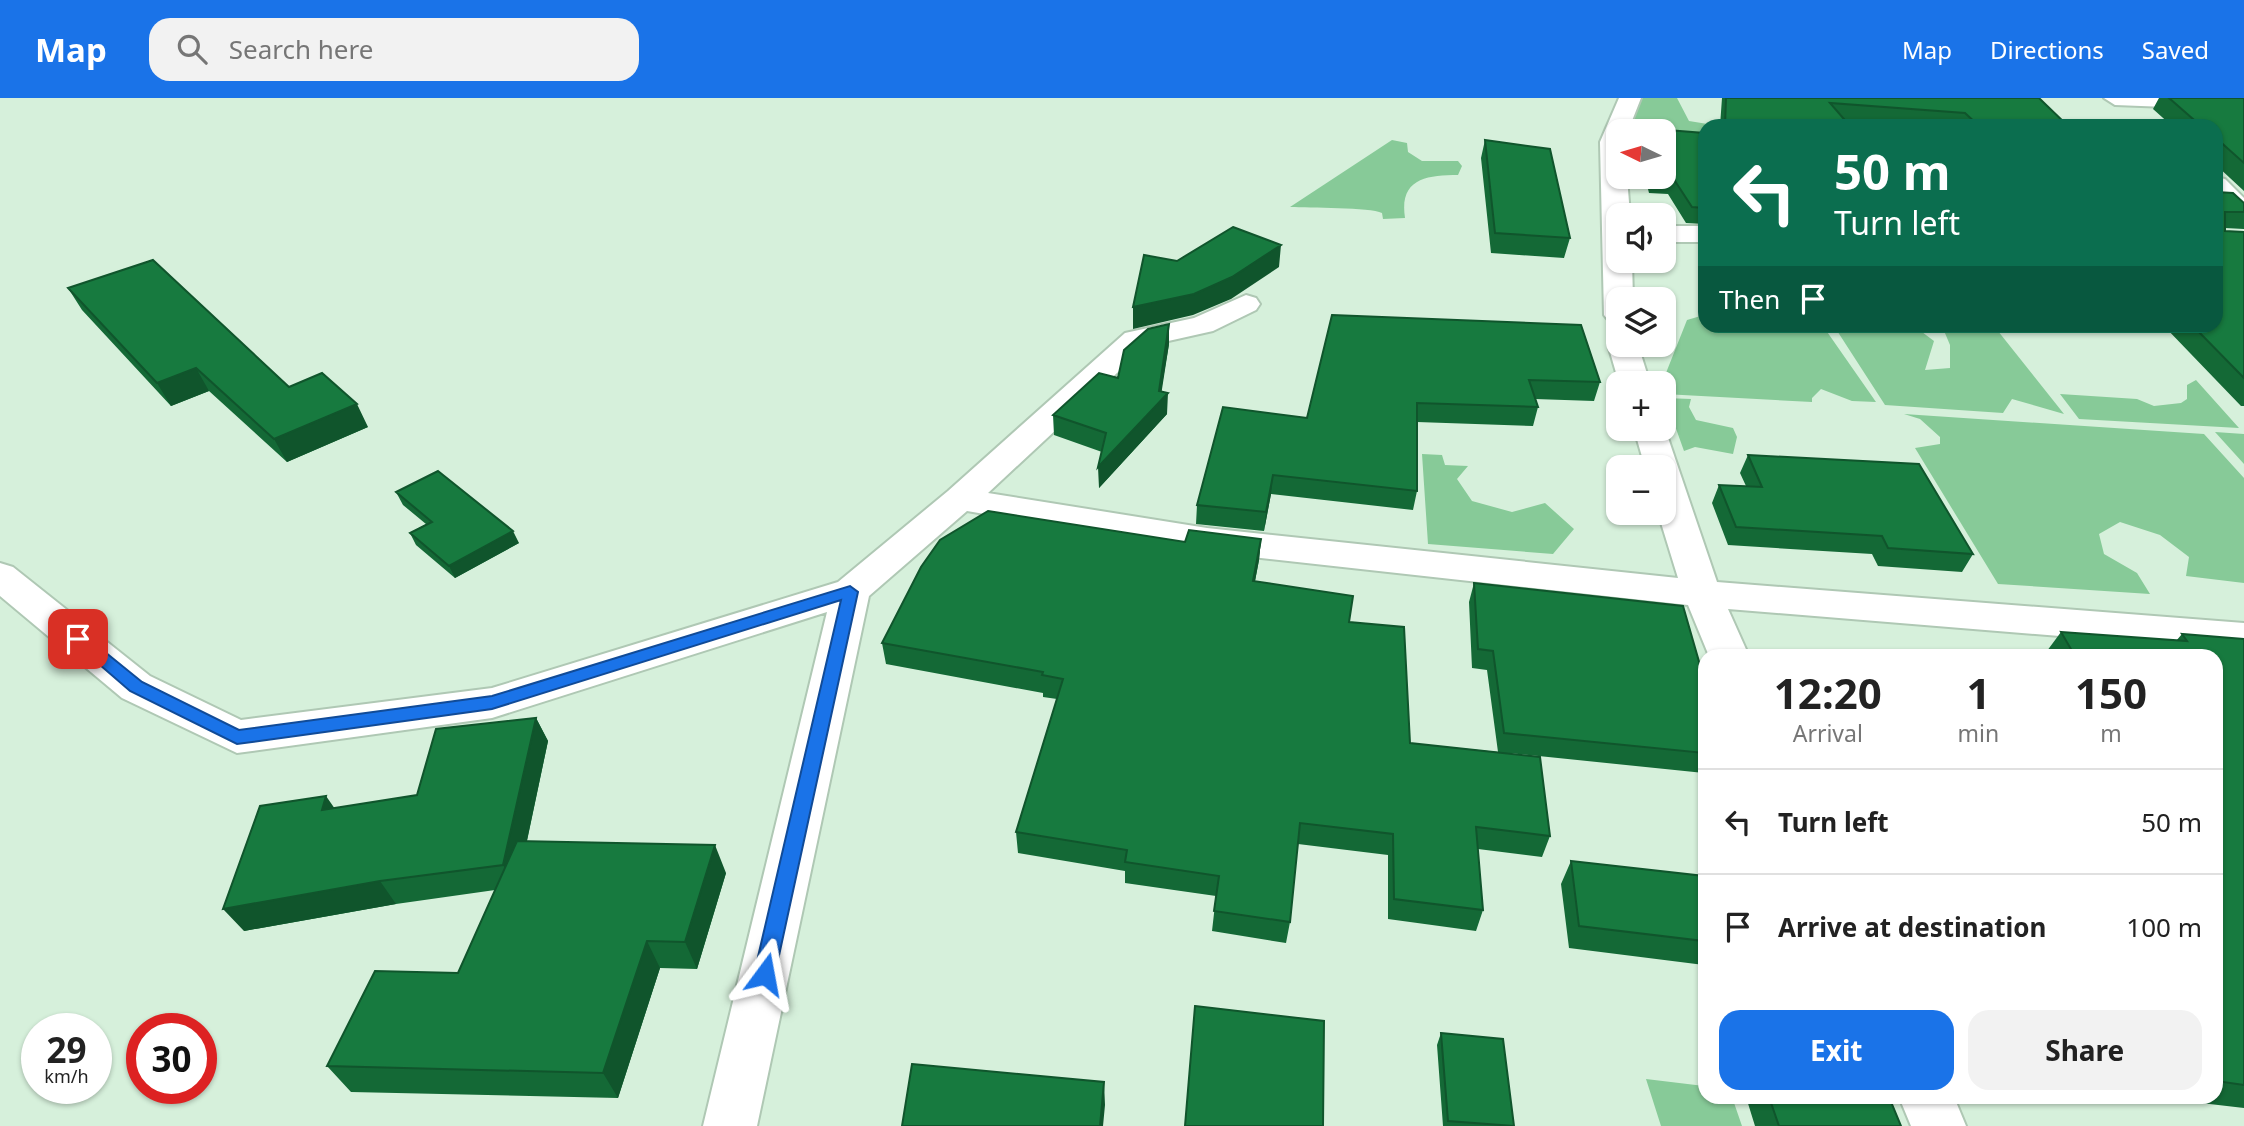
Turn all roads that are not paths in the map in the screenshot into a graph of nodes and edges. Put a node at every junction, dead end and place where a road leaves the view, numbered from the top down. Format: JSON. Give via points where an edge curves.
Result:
{"nodes":[{"id":1,"x":1630,"y":98,"type":"edge"},
{"id":2,"x":2124,"y":99,"type":"edge"},
{"id":3,"x":2244,"y":103,"type":"edge"},
{"id":4,"x":2148,"y":119,"type":"edge"},
{"id":5,"x":2223,"y":191,"type":"edge"},
{"id":6,"x":1616,"y":203,"type":"edge"},
{"id":7,"x":2244,"y":212,"type":"edge"},
{"id":8,"x":1676,"y":234,"type":"edge"},
{"id":9,"x":1698,"y":234,"type":"edge"},
{"id":10,"x":1246,"y":304,"type":"dead end"},
{"id":11,"x":960,"y":499,"type":"junction"},
{"id":12,"x":1676,"y":513,"type":"edge"},
{"id":13,"x":0,"y":576,"type":"edge"},
{"id":14,"x":850,"y":592,"type":"junction"},
{"id":15,"x":1702,"y":594,"type":"junction"},
{"id":16,"x":2244,"y":637,"type":"edge"},
{"id":17,"x":1726,"y":649,"type":"edge"},
{"id":18,"x":1929,"y":1104,"type":"edge"},
{"id":19,"x":730,"y":1126,"type":"edge"},
{"id":20,"x":1939,"y":1126,"type":"edge"}],
"edges":[{"from":1,"to":6,"type":"street","via":[[1612,142]]},
{"from":2,"to":3,"type":"street"},
{"from":2,"to":4,"type":"street"},
{"from":5,"to":7,"type":"street"},
{"from":8,"to":9,"type":"street"},
{"from":10,"to":11,"type":"street","via":[[1203,326],[1136,339]]},
{"from":11,"to":14,"type":"street"},
{"from":11,"to":15,"type":"street","via":[[1207,540]]},
{"from":12,"to":15,"type":"street"},
{"from":13,"to":14,"type":"street","via":[[136,687],[237,737],[492,703]]},
{"from":14,"to":19,"type":"street"},
{"from":15,"to":16,"type":"street"},
{"from":15,"to":17,"type":"street"},
{"from":18,"to":20,"type":"street"}]}
